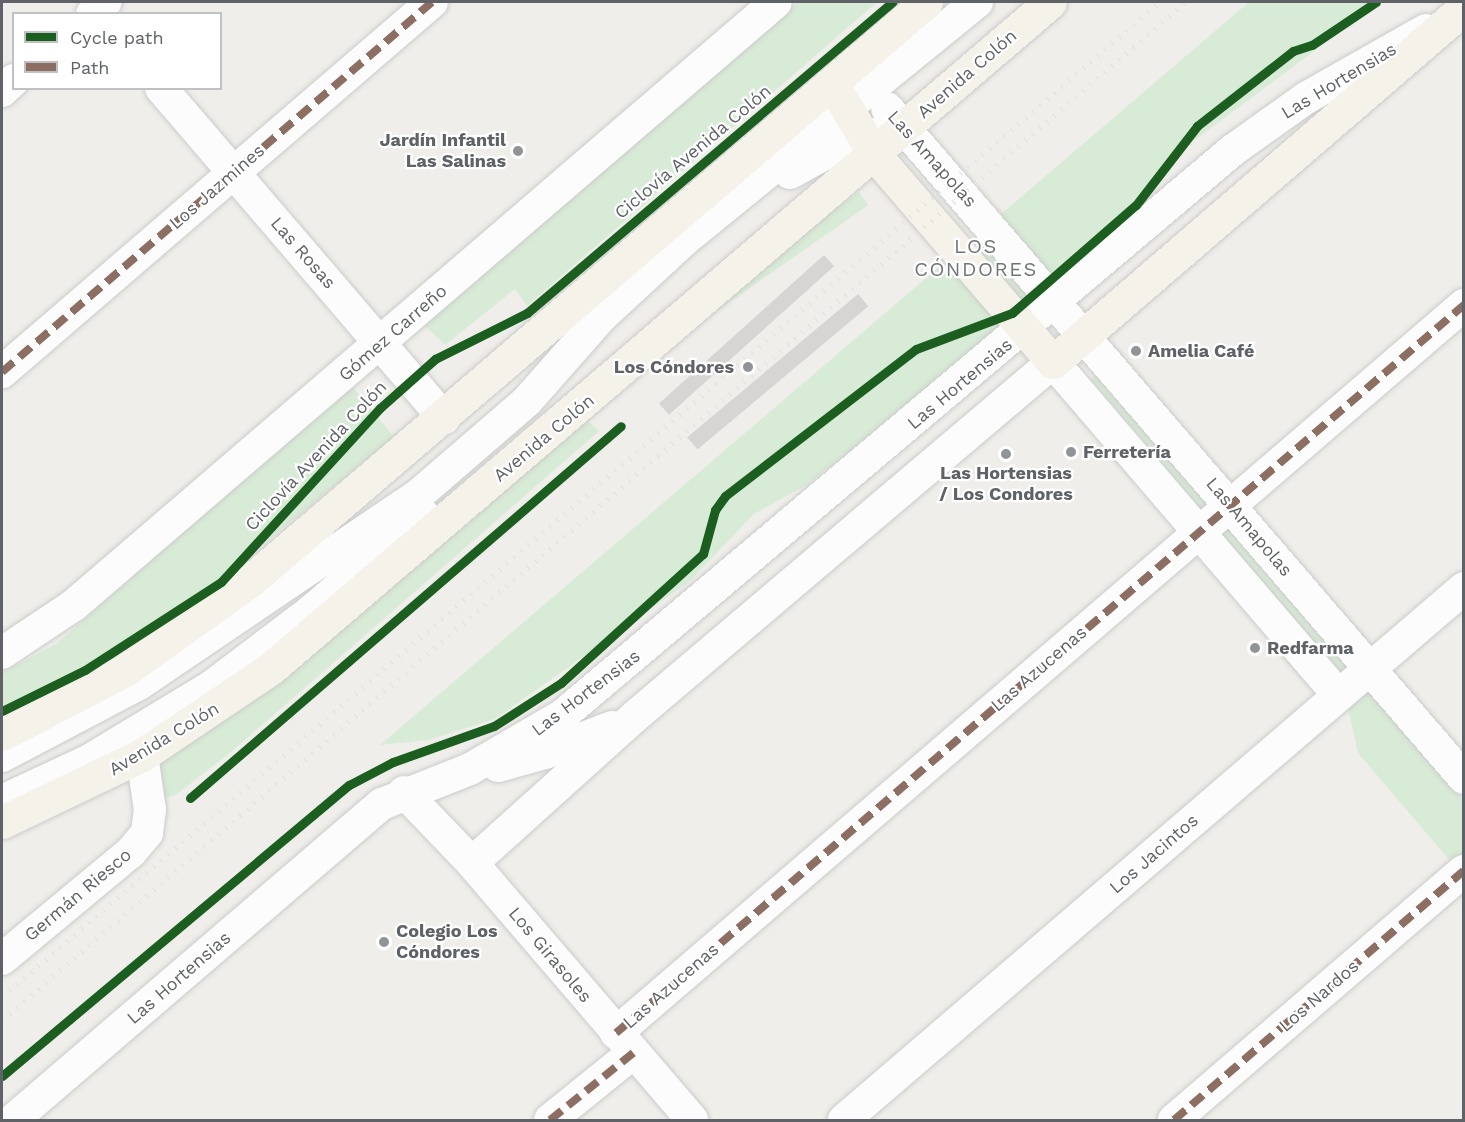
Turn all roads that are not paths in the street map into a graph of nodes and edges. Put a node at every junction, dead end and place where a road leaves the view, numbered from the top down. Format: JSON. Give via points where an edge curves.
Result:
{"nodes":[{"id":1,"x":432,"y":2,"type":"edge"},
{"id":2,"x":777,"y":2,"type":"edge"},
{"id":3,"x":926,"y":2,"type":"edge"},
{"id":4,"x":977,"y":2,"type":"edge"},
{"id":5,"x":1050,"y":2,"type":"edge"},
{"id":6,"x":1461,"y":10,"type":"edge"},
{"id":7,"x":163,"y":90,"type":"edge"},
{"id":8,"x":856,"y":116,"type":"junction"},
{"id":9,"x":906,"y":126,"type":"junction"},
{"id":10,"x":233,"y":172,"type":"junction"},
{"id":11,"x":1057,"y":303,"type":"junction"},
{"id":12,"x":1464,"y":305,"type":"edge"},
{"id":13,"x":1025,"y":329,"type":"junction"},
{"id":14,"x":1085,"y":335,"type":"junction"},
{"id":15,"x":380,"y":344,"type":"junction"},
{"id":16,"x":1053,"y":362,"type":"junction"},
{"id":17,"x":2,"y":372,"type":"edge"},
{"id":18,"x":444,"y":418,"type":"junction"},
{"id":19,"x":1231,"y":505,"type":"junction"},
{"id":20,"x":1198,"y":532,"type":"junction"},
{"id":21,"x":1464,"y":588,"type":"edge"},
{"id":22,"x":2,"y":653,"type":"edge"},
{"id":23,"x":1370,"y":668,"type":"junction"},
{"id":24,"x":1338,"y":695,"type":"junction"},
{"id":25,"x":633,"y":718,"type":"junction"},
{"id":26,"x":2,"y":734,"type":"edge"},
{"id":27,"x":2,"y":756,"type":"edge"},
{"id":28,"x":142,"y":756,"type":"junction"},
{"id":29,"x":470,"y":769,"type":"junction"},
{"id":30,"x":1464,"y":778,"type":"edge"},
{"id":31,"x":404,"y":792,"type":"junction"},
{"id":32,"x":2,"y":801,"type":"edge"},
{"id":33,"x":2,"y":822,"type":"edge"},
{"id":34,"x":472,"y":863,"type":"junction"},
{"id":35,"x":1464,"y":871,"type":"edge"},
{"id":36,"x":2,"y":959,"type":"edge"},
{"id":37,"x":624,"y":1043,"type":"junction"},
{"id":38,"x":13,"y":1120,"type":"edge"},
{"id":39,"x":550,"y":1120,"type":"edge"},
{"id":40,"x":692,"y":1120,"type":"edge"},
{"id":41,"x":844,"y":1120,"type":"edge"},
{"id":42,"x":1174,"y":1120,"type":"edge"}],
"edges":[{"from":1,"to":10,"type":"street","name":"Los Jazmines"},
{"from":2,"to":15,"type":"street","name":"Gómez Carreño"},
{"from":3,"to":8,"type":"main road","name":"Avenida Colón"},
{"from":4,"to":8,"type":"street"},
{"from":5,"to":9,"type":"main road","name":"Avenida Colón"},
{"from":6,"to":11,"type":"street","name":"Las Hortensias","via":[[1264,125]]},
{"from":6,"to":14,"type":"main road","name":"Las Hortensias"},
{"from":7,"to":10,"type":"street","name":"Las Rosas"},
{"from":8,"to":9,"type":"main road","name":"Avenida Colón"},
{"from":8,"to":9,"type":"street","name":"Las Amapolas"},
{"from":8,"to":13,"type":"main road"},
{"from":8,"to":18,"type":"main road","name":"Avenida Colón"},
{"from":8,"to":27,"type":"street","via":[[643,276],[527,401],[417,496],[139,684]]},
{"from":8,"to":28,"type":"main road","name":"Avenida Colón","via":[[312,636],[236,694]]},
{"from":8,"to":32,"type":"street","via":[[795,170],[732,216],[626,313],[536,415],[262,650],[126,740]]},
{"from":9,"to":11,"type":"street","name":"Las Amapolas"},
{"from":10,"to":15,"type":"street","name":"Las Rosas"},
{"from":10,"to":17,"type":"street","name":"Los Jazmines"},
{"from":11,"to":13,"type":"street","name":"Las Hortensias"},
{"from":11,"to":14,"type":"street","name":"Las Amapolas"},
{"from":12,"to":19,"type":"street","name":"Las Azucenas"},
{"from":13,"to":16,"type":"main road"},
{"from":13,"to":29,"type":"street","name":"Las Hortensias","via":[[585,698],[540,730]]},
{"from":14,"to":16,"type":"main road","name":"Las Hortensias"},
{"from":14,"to":19,"type":"street","name":"Las Amapolas"},
{"from":15,"to":18,"type":"street","name":"Las Rosas"},
{"from":15,"to":22,"type":"street","name":"Gómez Carreño","via":[[74,605]]},
{"from":16,"to":20,"type":"street"},
{"from":16,"to":25,"type":"street","name":"Las Hortensias"},
{"from":18,"to":26,"type":"main road","name":"Avenida Colón","via":[[286,552],[168,643],[81,695]]},
{"from":19,"to":20,"type":"street","name":"Las Azucenas"},
{"from":19,"to":23,"type":"street","name":"Las Amapolas"},
{"from":20,"to":24,"type":"street"},
{"from":20,"to":37,"type":"street","name":"Las Azucenas"},
{"from":21,"to":23,"type":"street","name":"Los Jacintos"},
{"from":23,"to":24,"type":"street","name":"Los Jacintos"},
{"from":23,"to":30,"type":"street","name":"Las Amapolas"},
{"from":24,"to":41,"type":"street","name":"Los Jacintos"},
{"from":25,"to":29,"type":"street","name":"Las Hortensias","via":[[528,759]]},
{"from":25,"to":34,"type":"street","name":"Las Hortensias"},
{"from":28,"to":33,"type":"main road","name":"Avenida Colón"},
{"from":28,"to":36,"type":"street","name":"Germán Riesco","via":[[150,825],[141,842]]},
{"from":29,"to":31,"type":"street","name":"Las Hortensias"},
{"from":31,"to":34,"type":"street","name":"Los Girasoles"},
{"from":31,"to":38,"type":"street","name":"Las Hortensias","via":[[372,811]]},
{"from":34,"to":37,"type":"street","name":"Los Girasoles"},
{"from":35,"to":42,"type":"street","name":"Los Nardos"},
{"from":37,"to":39,"type":"street","name":"Las Azucenas"},
{"from":37,"to":40,"type":"street","name":"Los Girasoles"}]}
